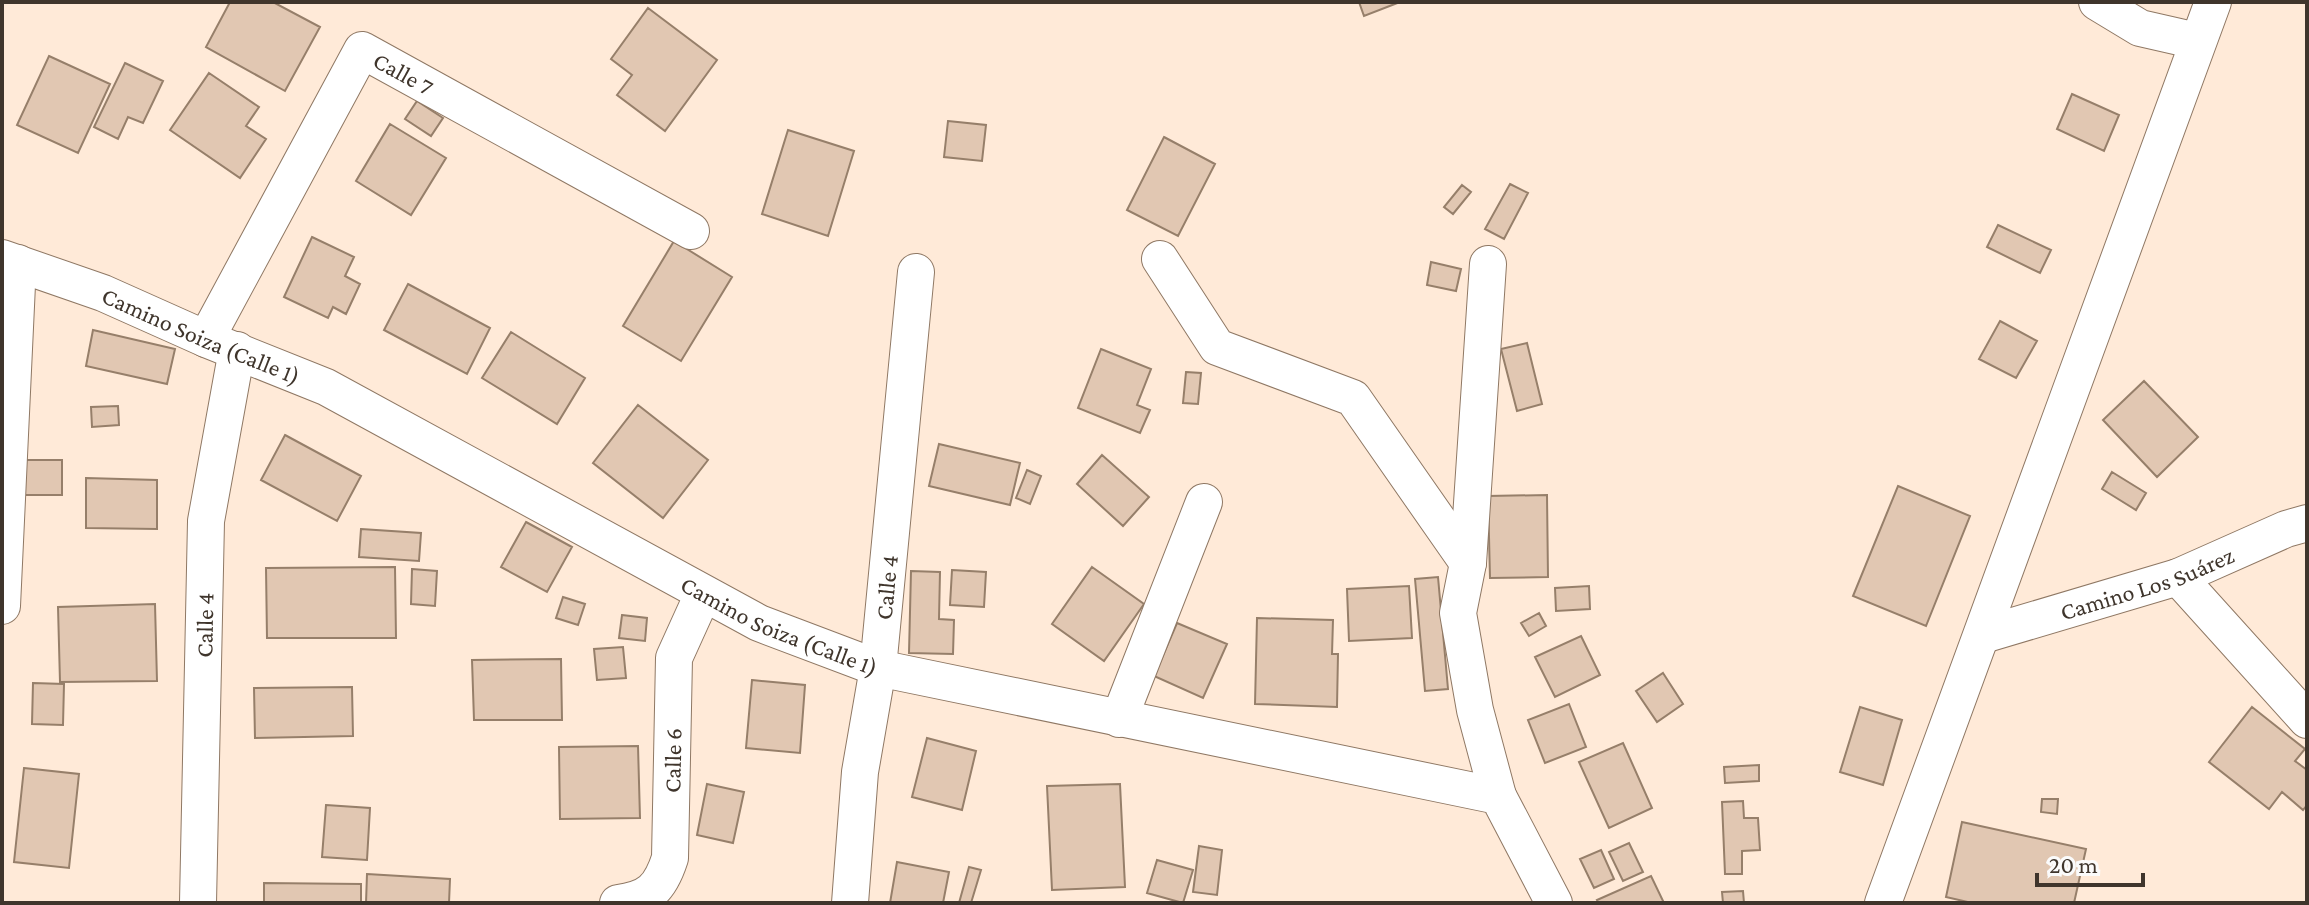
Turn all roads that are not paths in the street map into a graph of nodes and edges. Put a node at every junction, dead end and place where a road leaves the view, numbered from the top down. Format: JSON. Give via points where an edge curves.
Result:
{"nodes":[{"id":1,"x":2097,"y":2,"type":"edge"},
{"id":2,"x":2213,"y":2,"type":"edge"},
{"id":3,"x":2197,"y":41,"type":"junction"},
{"id":4,"x":691,"y":231,"type":"dead end"},
{"id":5,"x":1160,"y":259,"type":"dead end"},
{"id":6,"x":10,"y":260,"type":"edge"},
{"id":7,"x":1488,"y":264,"type":"dead end"},
{"id":8,"x":916,"y":272,"type":"dead end"},
{"id":9,"x":222,"y":344,"type":"junction"},
{"id":10,"x":1204,"y":502,"type":"dead end"},
{"id":11,"x":2307,"y":523,"type":"edge"},
{"id":12,"x":1468,"y":563,"type":"junction"},
{"id":13,"x":2178,"y":577,"type":"junction"},
{"id":14,"x":703,"y":594,"type":"junction"},
{"id":15,"x":2,"y":606,"type":"edge"},
{"id":16,"x":1983,"y":635,"type":"junction"},
{"id":17,"x":878,"y":668,"type":"junction"},
{"id":18,"x":1119,"y":719,"type":"junction"},
{"id":19,"x":2307,"y":720,"type":"edge"},
{"id":20,"x":1498,"y":796,"type":"junction"},
{"id":21,"x":198,"y":903,"type":"edge"},
{"id":22,"x":618,"y":903,"type":"edge"},
{"id":23,"x":850,"y":903,"type":"edge"},
{"id":24,"x":1554,"y":903,"type":"edge"},
{"id":25,"x":1883,"y":903,"type":"edge"}],
"edges":[{"from":1,"to":3,"type":"street","via":[[2140,28]]},
{"from":2,"to":3,"type":"street"},
{"from":3,"to":16,"type":"street"},
{"from":4,"to":9,"type":"street","name":"Calle 7","via":[[362,50]]},
{"from":5,"to":12,"type":"street","via":[[1217,347],[1353,398]]},
{"from":6,"to":9,"type":"street","name":"Camino Soiza (Calle 1)"},
{"from":6,"to":15,"type":"street"},
{"from":7,"to":12,"type":"street"},
{"from":8,"to":17,"type":"street","name":"Calle 4"},
{"from":9,"to":14,"type":"street","name":"Camino Soiza (Calle 1)","via":[[326,387]]},
{"from":9,"to":21,"type":"street","name":"Calle 4","via":[[206,521]]},
{"from":10,"to":18,"type":"street"},
{"from":11,"to":13,"type":"street","name":"Camino Los Suárez"},
{"from":12,"to":20,"type":"street","via":[[1458,613],[1475,710]]},
{"from":13,"to":16,"type":"street","name":"Camino Los Suárez"},
{"from":13,"to":19,"type":"street"},
{"from":14,"to":17,"type":"street","name":"Camino Soiza (Calle 1)","via":[[759,623]]},
{"from":14,"to":22,"type":"street","name":"Calle 6","via":[[674,658],[670,858],[664,876],[642,900]]},
{"from":16,"to":25,"type":"street"},
{"from":17,"to":18,"type":"street","name":"Camino Soiza (Calle 1)"},
{"from":17,"to":23,"type":"street","name":"Calle 4","via":[[860,772]]},
{"from":18,"to":20,"type":"street","name":"Camino Soiza (Calle 1)"},
{"from":20,"to":24,"type":"street"}]}
